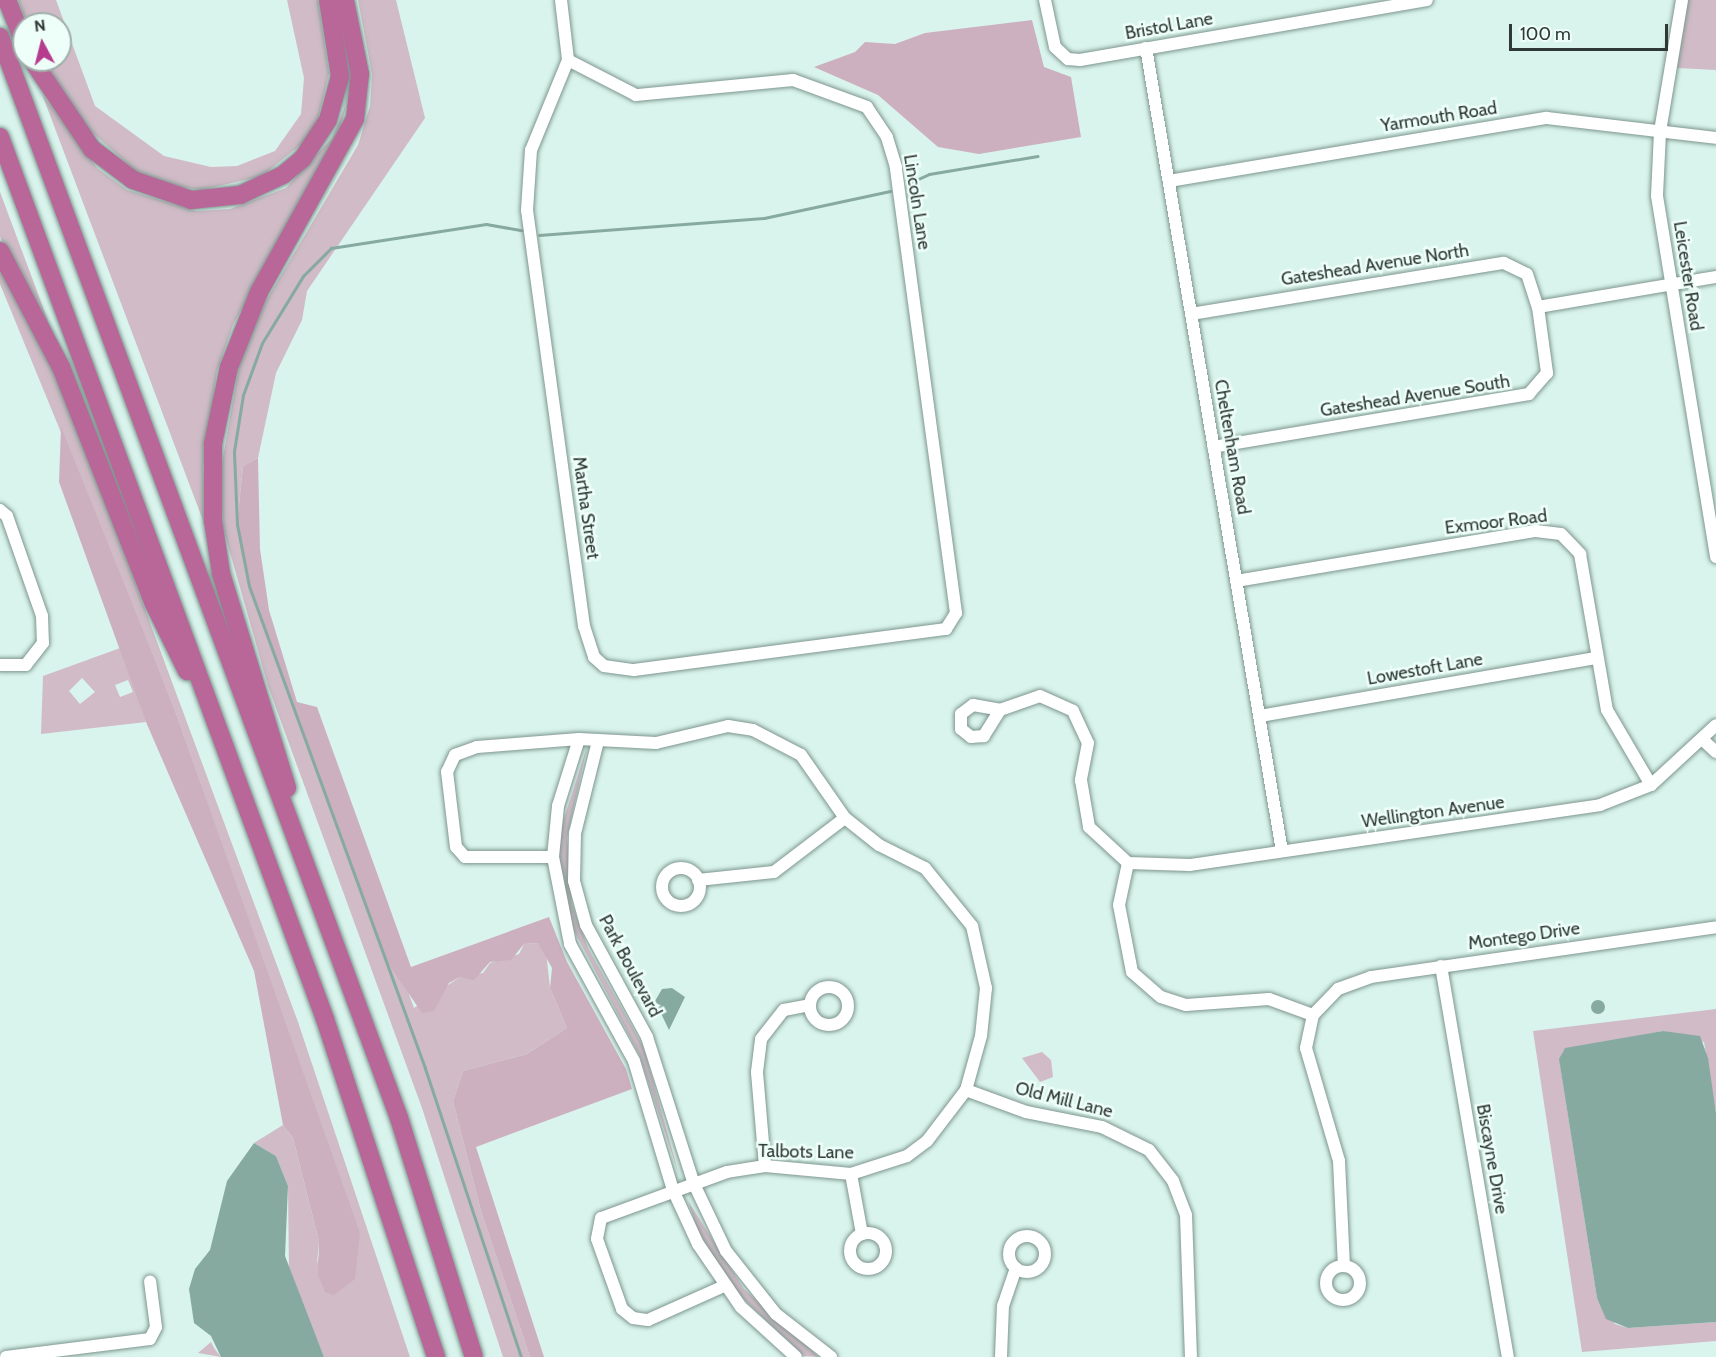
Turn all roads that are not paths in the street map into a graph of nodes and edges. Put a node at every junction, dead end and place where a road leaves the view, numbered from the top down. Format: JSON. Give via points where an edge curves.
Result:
{"nodes":[{"id":1,"x":6,"y":0,"type":"edge"},
{"id":2,"x":328,"y":0,"type":"edge"},
{"id":3,"x":345,"y":0,"type":"edge"},
{"id":4,"x":561,"y":0,"type":"edge"},
{"id":5,"x":1045,"y":0,"type":"edge"},
{"id":6,"x":1428,"y":0,"type":"edge"},
{"id":7,"x":1682,"y":0,"type":"edge"},
{"id":8,"x":12,"y":14,"type":"edge"},
{"id":9,"x":0,"y":37,"type":"edge"},
{"id":10,"x":1146,"y":48,"type":"junction"},
{"id":11,"x":568,"y":60,"type":"junction"},
{"id":12,"x":40,"y":72,"type":"edge"},
{"id":13,"x":1660,"y":132,"type":"junction"},
{"id":14,"x":0,"y":137,"type":"edge"},
{"id":15,"x":1716,"y":138,"type":"edge"},
{"id":16,"x":1168,"y":181,"type":"junction"},
{"id":17,"x":0,"y":251,"type":"edge"},
{"id":18,"x":1716,"y":277,"type":"edge"},
{"id":19,"x":1671,"y":283,"type":"junction"},
{"id":20,"x":1538,"y":307,"type":"junction"},
{"id":21,"x":1191,"y":314,"type":"junction"},
{"id":22,"x":1213,"y":447,"type":"junction"},
{"id":23,"x":0,"y":510,"type":"edge"},
{"id":24,"x":1716,"y":557,"type":"edge"},
{"id":25,"x":1236,"y":580,"type":"junction"},
{"id":26,"x":954,"y":620,"type":"joint"},
{"id":27,"x":1597,"y":658,"type":"junction"},
{"id":28,"x":0,"y":666,"type":"edge"},
{"id":29,"x":1000,"y":710,"type":"dead end"},
{"id":30,"x":1260,"y":716,"type":"junction"},
{"id":31,"x":1716,"y":725,"type":"edge"},
{"id":32,"x":216,"y":729,"type":"junction"},
{"id":33,"x":579,"y":738,"type":"junction"},
{"id":34,"x":1702,"y":739,"type":"junction"},
{"id":35,"x":598,"y":741,"type":"junction"},
{"id":36,"x":1716,"y":752,"type":"edge"},
{"id":37,"x":1651,"y":785,"type":"junction"},
{"id":38,"x":845,"y":818,"type":"junction"},
{"id":39,"x":1282,"y":851,"type":"junction"},
{"id":40,"x":553,"y":857,"type":"junction"},
{"id":41,"x":1128,"y":863,"type":"junction"},
{"id":42,"x":698,"y":880,"type":"dead end"},
{"id":43,"x":318,"y":902,"type":"junction"},
{"id":44,"x":1716,"y":927,"type":"edge"},
{"id":45,"x":1441,"y":966,"type":"junction"},
{"id":46,"x":810,"y":1005,"type":"dead end"},
{"id":47,"x":1313,"y":1015,"type":"junction"},
{"id":48,"x":966,"y":1090,"type":"junction"},
{"id":49,"x":765,"y":1166,"type":"junction"},
{"id":50,"x":851,"y":1174,"type":"junction"},
{"id":51,"x":694,"y":1184,"type":"junction"},
{"id":52,"x":673,"y":1190,"type":"junction"},
{"id":53,"x":862,"y":1233,"type":"dead end"},
{"id":54,"x":1344,"y":1266,"type":"dead end"},
{"id":55,"x":1016,"y":1268,"type":"dead end"},
{"id":56,"x":150,"y":1281,"type":"dead end"},
{"id":57,"x":724,"y":1286,"type":"junction"},
{"id":58,"x":6,"y":1357,"type":"edge"},
{"id":59,"x":436,"y":1357,"type":"edge"},
{"id":60,"x":474,"y":1357,"type":"edge"},
{"id":61,"x":795,"y":1357,"type":"edge"},
{"id":62,"x":831,"y":1357,"type":"edge"},
{"id":63,"x":1001,"y":1357,"type":"edge"},
{"id":64,"x":1191,"y":1357,"type":"edge"},
{"id":65,"x":1508,"y":1357,"type":"edge"}],
"edges":[{"from":1,"to":8,"type":"highway"},
{"from":2,"to":12,"type":"highway","via":[[340,76],[328,120],[303,158],[283,175],[229,198],[190,200],[161,194],[109,163],[72,124]]},
{"from":3,"to":43,"type":"highway","via":[[360,74],[355,119],[259,292],[229,367],[213,444],[213,521],[221,573]]},
{"from":4,"to":11,"type":"street","name":"Martha Street"},
{"from":5,"to":10,"type":"street","name":"Bristol Lane","via":[[1059,54],[1080,60]]},
{"from":6,"to":10,"type":"street","name":"Bristol Lane"},
{"from":7,"to":13,"type":"street","name":"Leicester Road"},
{"from":9,"to":43,"type":"highway"},
{"from":10,"to":16,"type":"street","name":"Cheltenham Road"},
{"from":11,"to":26,"type":"street","name":"Lincoln Lane","via":[[636,94],[793,80],[867,107],[886,137],[896,168]]},
{"from":11,"to":26,"type":"street","name":"Martha Street","via":[[531,150],[527,210],[584,626],[594,657],[604,666],[634,670],[933,633]]},
{"from":13,"to":15,"type":"street","name":"Yarmouth Road"},
{"from":13,"to":16,"type":"street","name":"Yarmouth Road","via":[[1547,118]]},
{"from":13,"to":19,"type":"street","name":"Leicester Road","via":[[1657,196]]},
{"from":14,"to":32,"type":"highway"},
{"from":16,"to":21,"type":"street","name":"Cheltenham Road"},
{"from":17,"to":32,"type":"highway","via":[[61,367],[154,604]]},
{"from":18,"to":19,"type":"street"},
{"from":19,"to":20,"type":"street"},
{"from":19,"to":24,"type":"street","name":"Leicester Road"},
{"from":20,"to":21,"type":"street","name":"Gateshead Avenue North","via":[[1527,274],[1504,263]]},
{"from":20,"to":22,"type":"street","name":"Gateshead Avenue South","via":[[1546,373],[1529,394]]},
{"from":21,"to":22,"type":"street","name":"Cheltenham Road"},
{"from":22,"to":25,"type":"street","name":"Cheltenham Road"},
{"from":23,"to":28,"type":"street","via":[[7,516],[42,616],[43,644],[26,665]]},
{"from":25,"to":27,"type":"street","name":"Exmoor Road","via":[[1553,531],[1569,538],[1580,554]]},
{"from":25,"to":30,"type":"street","name":"Cheltenham Road"},
{"from":27,"to":30,"type":"street","name":"Lowestoft Lane"},
{"from":27,"to":37,"type":"street","name":"Exmoor Road","via":[[1607,710]]},
{"from":29,"to":41,"type":"street","via":[[1040,696],[1073,711],[1088,743],[1081,780],[1089,827]]},
{"from":30,"to":39,"type":"street","name":"Cheltenham Road"},
{"from":31,"to":34,"type":"street","name":"Wellington Avenue"},
{"from":32,"to":59,"type":"highway","via":[[329,1030]]},
{"from":33,"to":35,"type":"street"},
{"from":33,"to":40,"type":"street","via":[[558,807]]},
{"from":33,"to":40,"type":"street","via":[[477,747],[448,763],[456,847],[465,857]]},
{"from":34,"to":36,"type":"street"},
{"from":34,"to":37,"type":"street","name":"Wellington Avenue"},
{"from":35,"to":38,"type":"street","name":"Talbots Lane","via":[[656,743],[728,726],[768,733],[801,755]]},
{"from":35,"to":51,"type":"street","name":"Park Boulevard","via":[[574,832],[579,906],[595,947],[647,1037]]},
{"from":37,"to":39,"type":"street","name":"Wellington Avenue","via":[[1586,808]]},
{"from":38,"to":42,"type":"street","via":[[814,847],[774,872]]},
{"from":38,"to":48,"type":"street","name":"Talbots Lane","via":[[879,845],[925,868],[972,926],[986,988],[981,1036]]},
{"from":39,"to":41,"type":"street","name":"Wellington Avenue","via":[[1168,867]]},
{"from":40,"to":52,"type":"street","via":[[570,944],[634,1061]]},
{"from":41,"to":47,"type":"street","via":[[1119,904],[1122,932],[1132,972],[1146,986],[1186,1005],[1269,999]]},
{"from":43,"to":60,"type":"highway","via":[[399,1118]]},
{"from":44,"to":45,"type":"street","name":"Montego Drive"},
{"from":45,"to":47,"type":"street","name":"Montego Drive","via":[[1371,977],[1338,989]]},
{"from":45,"to":65,"type":"street","name":"Biscayne Drive"},
{"from":46,"to":49,"type":"street","via":[[784,1010],[770,1022],[757,1054]]},
{"from":47,"to":54,"type":"street","via":[[1306,1048],[1339,1161]]},
{"from":48,"to":50,"type":"street","name":"Talbots Lane","via":[[927,1142],[907,1156]]},
{"from":48,"to":64,"type":"street","name":"Old Mill Lane","via":[[1026,1112],[1102,1126],[1149,1150],[1173,1181],[1186,1215]]},
{"from":49,"to":50,"type":"street","name":"Talbots Lane"},
{"from":49,"to":51,"type":"street","name":"Talbots Lane"},
{"from":50,"to":53,"type":"street"},
{"from":51,"to":52,"type":"street","name":"Talbots Lane"},
{"from":51,"to":62,"type":"street","name":"Park Boulevard","via":[[743,1277],[776,1314]]},
{"from":52,"to":57,"type":"street"},
{"from":52,"to":57,"type":"street","name":"Talbots Lane","via":[[607,1214],[597,1227],[622,1309],[633,1318],[648,1320]]},
{"from":55,"to":63,"type":"street","via":[[1003,1306]]},
{"from":56,"to":58,"type":"street","via":[[156,1327],[150,1339]]},
{"from":57,"to":61,"type":"street"}]}
